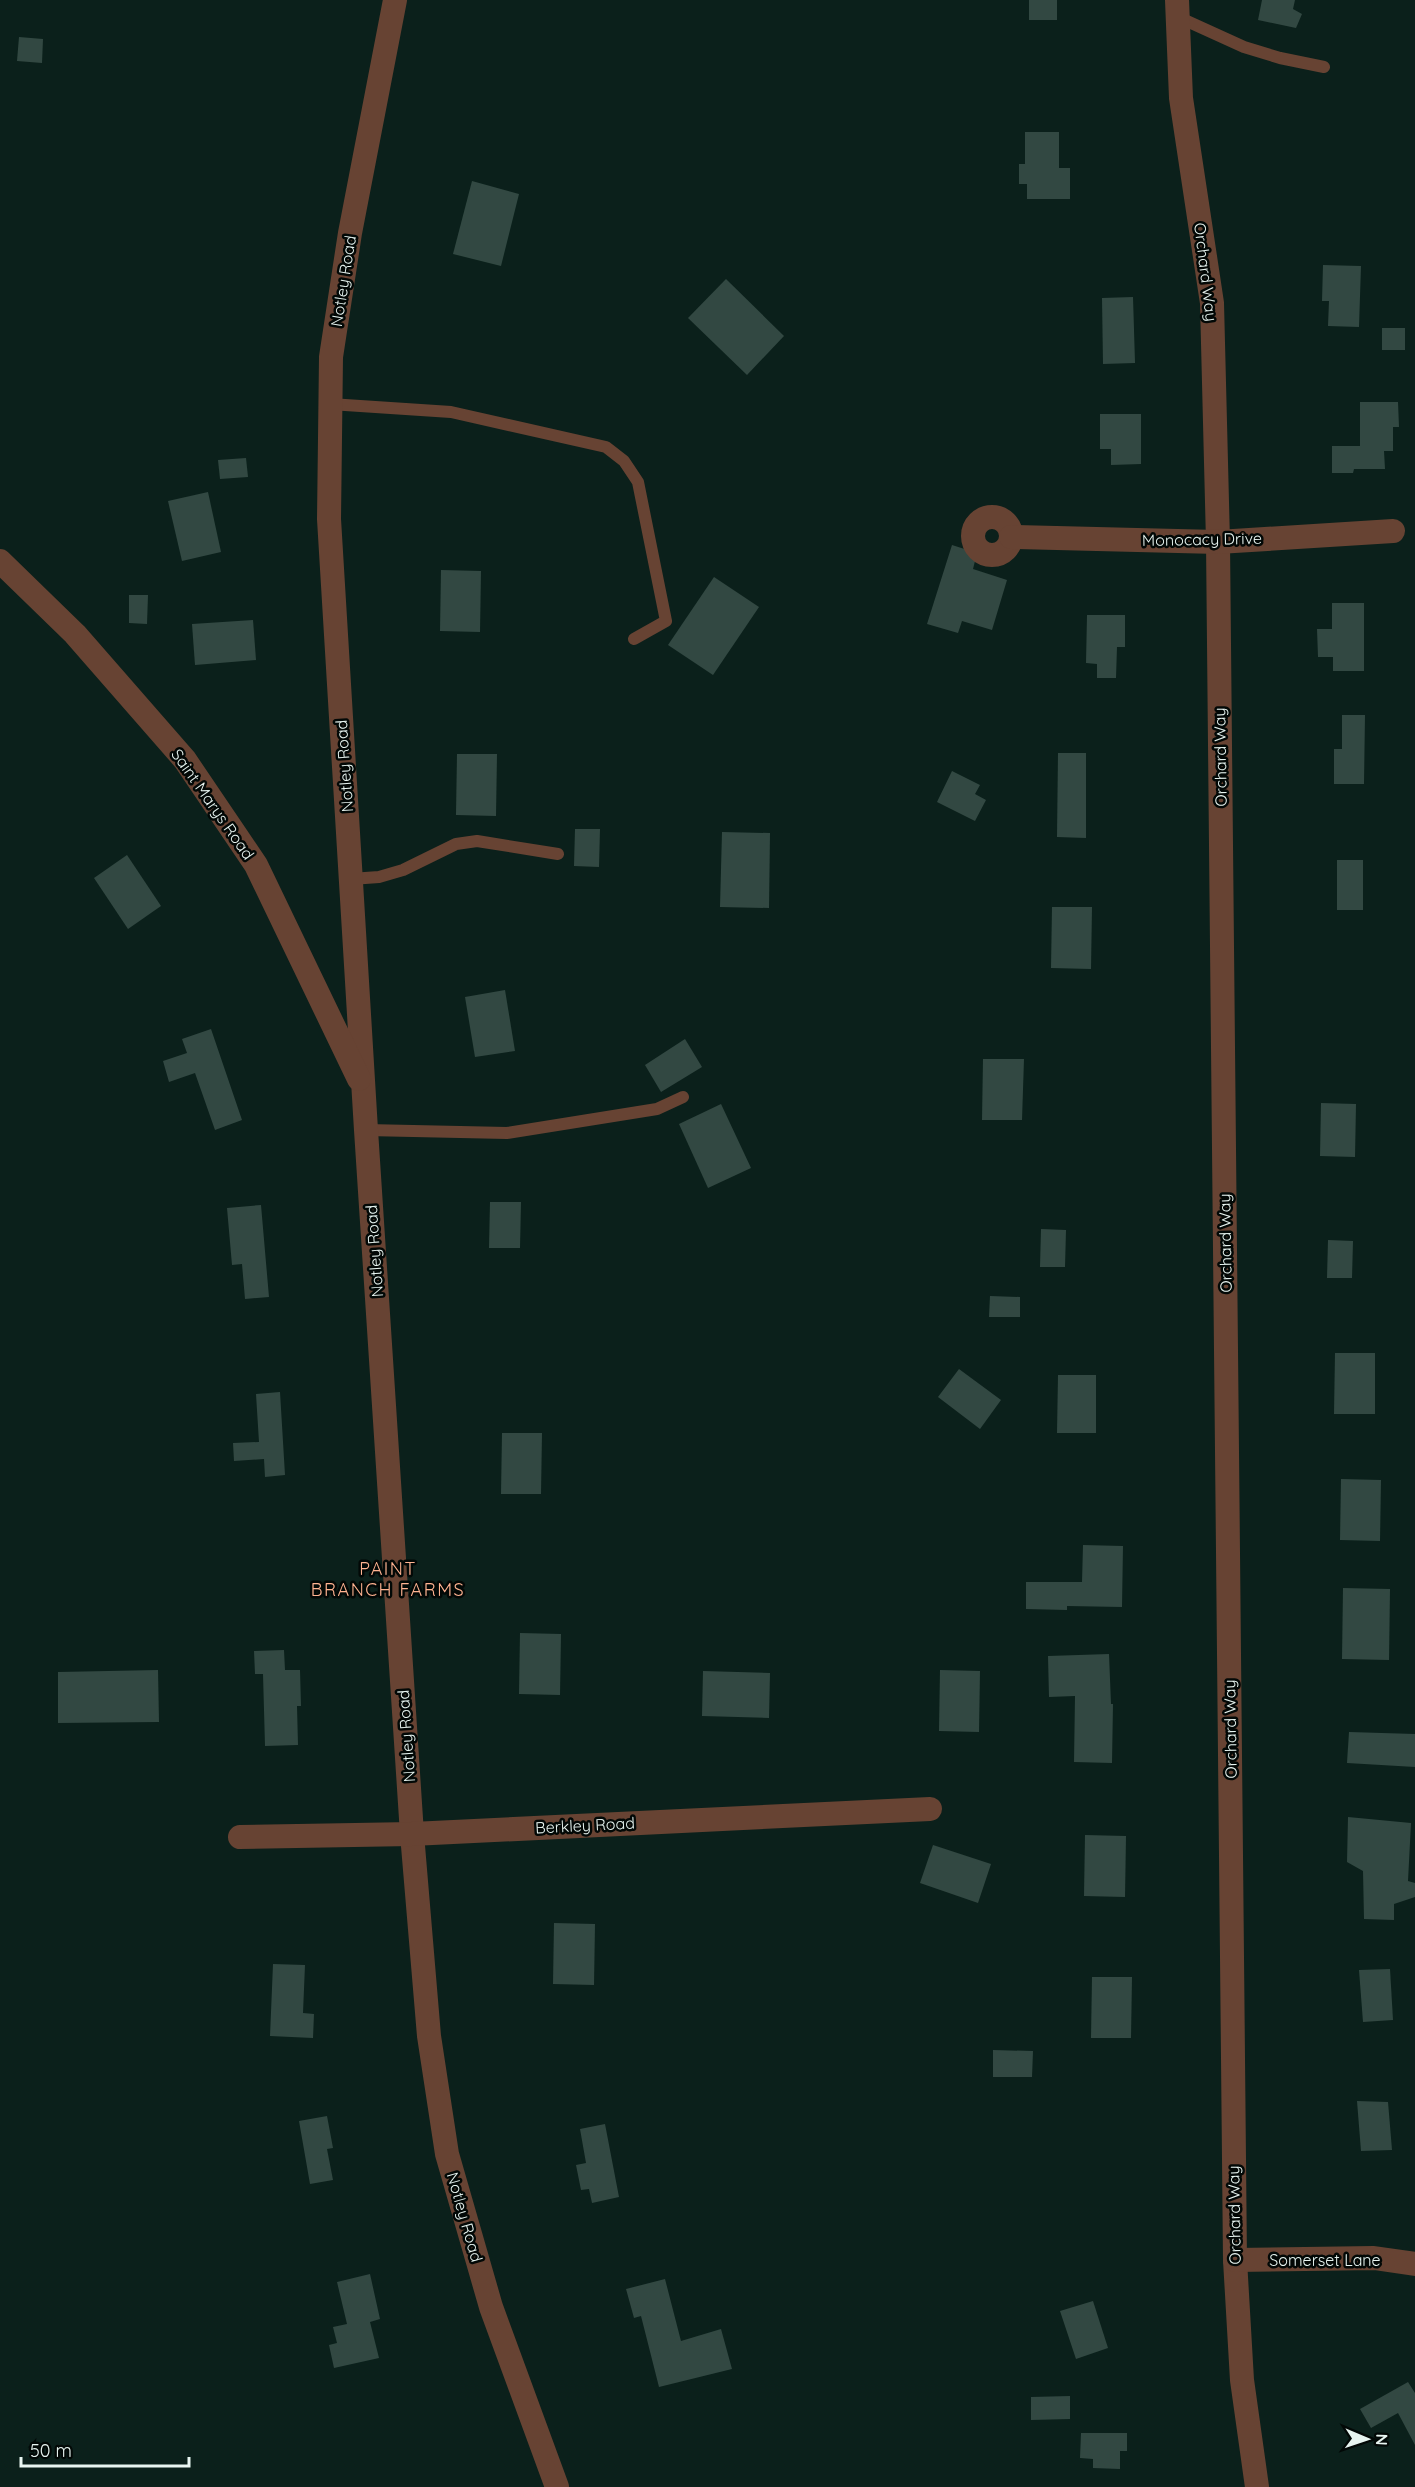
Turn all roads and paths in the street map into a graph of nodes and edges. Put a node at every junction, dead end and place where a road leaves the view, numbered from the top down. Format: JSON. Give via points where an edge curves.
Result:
{"nodes":[{"id":1,"x":395,"y":0,"type":"edge"},
{"id":2,"x":1178,"y":8,"type":"edge"},
{"id":3,"x":1324,"y":67,"type":"dead end"},
{"id":4,"x":330,"y":404,"type":"junction"},
{"id":5,"x":1393,"y":531,"type":"dead end"},
{"id":6,"x":1011,"y":537,"type":"dead end"},
{"id":7,"x":1218,"y":542,"type":"junction"},
{"id":8,"x":0,"y":561,"type":"edge"},
{"id":9,"x":633,"y":639,"type":"dead end"},
{"id":10,"x":558,"y":854,"type":"dead end"},
{"id":11,"x":351,"y":879,"type":"junction"},
{"id":12,"x":364,"y":1090,"type":"junction"},
{"id":13,"x":683,"y":1097,"type":"dead end"},
{"id":14,"x":366,"y":1130,"type":"junction"},
{"id":15,"x":930,"y":1809,"type":"dead end"},
{"id":16,"x":412,"y":1833,"type":"junction"},
{"id":17,"x":240,"y":1837,"type":"dead end"},
{"id":18,"x":1235,"y":2260,"type":"junction"},
{"id":19,"x":1415,"y":2264,"type":"edge"},
{"id":20,"x":557,"y":2487,"type":"edge"},
{"id":21,"x":1257,"y":2487,"type":"edge"}],
"edges":[{"from":1,"to":4,"type":"street","name":"Notley Road","via":[[350,233],[331,357]]},
{"from":2,"to":3,"type":"lane","via":[[1244,47]]},
{"from":2,"to":7,"type":"street","name":"Orchard Way","via":[[1181,98],[1212,303]]},
{"from":4,"to":9,"type":"lane","via":[[451,412],[606,447],[624,461],[638,482],[666,621]]},
{"from":4,"to":11,"type":"street","name":"Notley Road","via":[[329,519]]},
{"from":5,"to":7,"type":"street","name":"Monocacy Drive"},
{"from":6,"to":7,"type":"street","name":"Monocacy Drive"},
{"from":7,"to":18,"type":"street","name":"Orchard Way"},
{"from":8,"to":12,"type":"street","name":"Saint Marys Road","via":[[75,634],[185,760],[256,865]]},
{"from":10,"to":11,"type":"lane","via":[[477,841],[456,844],[379,878]]},
{"from":11,"to":12,"type":"street","name":"Notley Road"},
{"from":12,"to":14,"type":"street","name":"Notley Road"},
{"from":13,"to":14,"type":"lane","via":[[657,1109],[507,1133]]},
{"from":14,"to":16,"type":"street","name":"Notley Road"},
{"from":15,"to":16,"type":"street","name":"Berkley Road"},
{"from":16,"to":17,"type":"street","name":"Berkley Road"},
{"from":16,"to":20,"type":"street","name":"Notley Road","via":[[429,2036],[447,2154],[491,2307]]},
{"from":18,"to":19,"type":"street","name":"Somerset Lane","via":[[1374,2258]]},
{"from":18,"to":21,"type":"street","name":"Orchard Way","via":[[1242,2379]]}]}
